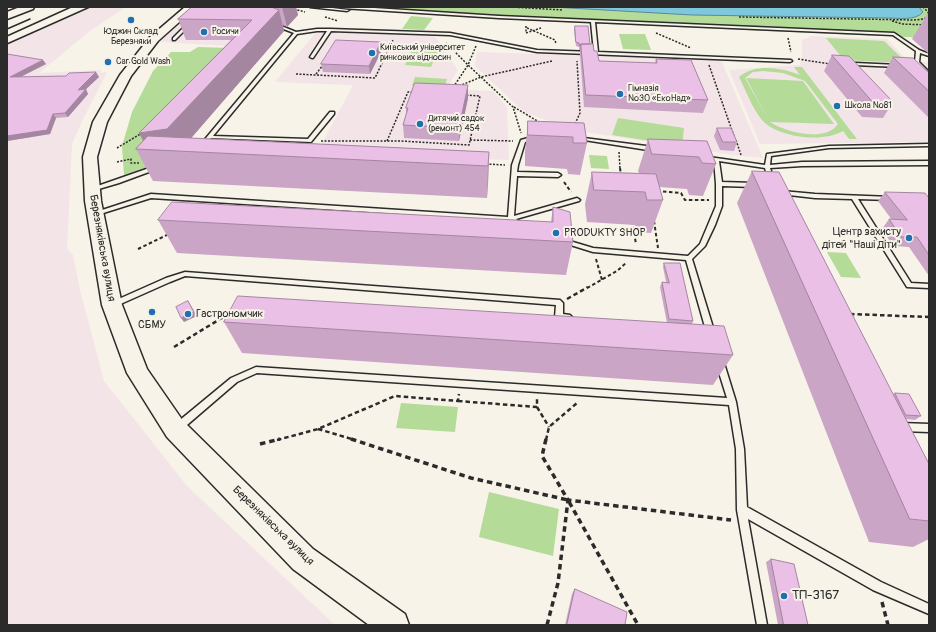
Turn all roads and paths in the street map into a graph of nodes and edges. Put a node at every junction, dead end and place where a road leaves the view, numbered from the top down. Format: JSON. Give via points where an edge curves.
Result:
{"nodes":[{"id":1,"x":29,"y":7,"type":"edge"},
{"id":2,"x":191,"y":7,"type":"edge"},
{"id":3,"x":312,"y":7,"type":"edge"},
{"id":4,"x":342,"y":7,"type":"edge"},
{"id":5,"x":511,"y":7,"type":"edge"},
{"id":6,"x":922,"y":7,"type":"edge"},
{"id":7,"x":294,"y":9,"type":"dead end"},
{"id":8,"x":563,"y":10,"type":"dead end"},
{"id":9,"x":309,"y":13,"type":"dead end"},
{"id":10,"x":7,"y":16,"type":"edge"},
{"id":11,"x":323,"y":17,"type":"dead end"},
{"id":12,"x":736,"y":17,"type":"dead end"},
{"id":13,"x":924,"y":19,"type":"junction"},
{"id":14,"x":194,"y":20,"type":"edge"},
{"id":15,"x":891,"y":20,"type":"junction"},
{"id":16,"x":929,"y":20,"type":"edge"},
{"id":17,"x":338,"y":21,"type":"dead end"},
{"id":18,"x":269,"y":22,"type":"edge"},
{"id":19,"x":593,"y":22,"type":"junction"},
{"id":20,"x":635,"y":25,"type":"junction"},
{"id":21,"x":929,"y":25,"type":"edge"},
{"id":22,"x":526,"y":27,"type":"dead end"},
{"id":23,"x":330,"y":30,"type":"junction"},
{"id":24,"x":787,"y":31,"type":"junction"},
{"id":25,"x":296,"y":33,"type":"junction"},
{"id":26,"x":397,"y":33,"type":"junction"},
{"id":27,"x":437,"y":34,"type":"junction"},
{"id":28,"x":896,"y":35,"type":"junction"},
{"id":29,"x":174,"y":39,"type":"dead end"},
{"id":30,"x":478,"y":40,"type":"junction"},
{"id":31,"x":691,"y":47,"type":"dead end"},
{"id":32,"x":374,"y":48,"type":"edge"},
{"id":33,"x":389,"y":48,"type":"junction"},
{"id":34,"x":559,"y":52,"type":"junction"},
{"id":35,"x":918,"y":52,"type":"junction"},
{"id":36,"x":596,"y":53,"type":"junction"},
{"id":37,"x":579,"y":54,"type":"junction"},
{"id":38,"x":929,"y":55,"type":"edge"},
{"id":39,"x":706,"y":57,"type":"junction"},
{"id":40,"x":312,"y":58,"type":"dead end"},
{"id":41,"x":791,"y":60,"type":"junction"},
{"id":42,"x":323,"y":64,"type":"edge"},
{"id":43,"x":855,"y":64,"type":"joint"},
{"id":44,"x":468,"y":65,"type":"junction"},
{"id":45,"x":907,"y":66,"type":"edge"},
{"id":46,"x":914,"y":66,"type":"edge"},
{"id":47,"x":922,"y":66,"type":"junction"},
{"id":48,"x":296,"y":74,"type":"dead end"},
{"id":49,"x":929,"y":74,"type":"edge"},
{"id":50,"x":316,"y":75,"type":"junction"},
{"id":51,"x":481,"y":77,"type":"junction"},
{"id":52,"x":415,"y":92,"type":"edge"},
{"id":53,"x":458,"y":95,"type":"edge"},
{"id":54,"x":513,"y":107,"type":"junction"},
{"id":55,"x":332,"y":113,"type":"dead end"},
{"id":56,"x":540,"y":123,"type":"edge"},
{"id":57,"x":144,"y":132,"type":"edge"},
{"id":58,"x":538,"y":136,"type":"edge"},
{"id":59,"x":571,"y":136,"type":"joint"},
{"id":60,"x":211,"y":137,"type":"junction"},
{"id":61,"x":470,"y":140,"type":"junction"},
{"id":62,"x":387,"y":141,"type":"junction"},
{"id":63,"x":523,"y":141,"type":"junction"},
{"id":64,"x":309,"y":142,"type":"junction"},
{"id":65,"x":618,"y":144,"type":"junction"},
{"id":66,"x":929,"y":145,"type":"edge"},
{"id":67,"x":117,"y":148,"type":"dead end"},
{"id":68,"x":663,"y":150,"type":"edge"},
{"id":69,"x":198,"y":152,"type":"edge"},
{"id":70,"x":701,"y":156,"type":"edge"},
{"id":71,"x":716,"y":159,"type":"junction"},
{"id":72,"x":117,"y":162,"type":"dead end"},
{"id":73,"x":744,"y":163,"type":"junction"},
{"id":74,"x":929,"y":163,"type":"edge"},
{"id":75,"x":483,"y":164,"type":"edge"},
{"id":76,"x":515,"y":165,"type":"junction"},
{"id":77,"x":159,"y":166,"type":"edge"},
{"id":78,"x":767,"y":167,"type":"junction"},
{"id":79,"x":153,"y":169,"type":"junction"},
{"id":80,"x":514,"y":174,"type":"junction"},
{"id":81,"x":558,"y":175,"type":"joint"},
{"id":82,"x":616,"y":175,"type":"edge"},
{"id":83,"x":621,"y":176,"type":"junction"},
{"id":84,"x":626,"y":178,"type":"edge"},
{"id":85,"x":772,"y":179,"type":"edge"},
{"id":86,"x":719,"y":184,"type":"junction"},
{"id":87,"x":761,"y":185,"type":"edge"},
{"id":88,"x":92,"y":189,"type":"junction"},
{"id":89,"x":651,"y":191,"type":"edge"},
{"id":90,"x":778,"y":194,"type":"edge"},
{"id":91,"x":854,"y":197,"type":"junction"},
{"id":92,"x":899,"y":198,"type":"edge"},
{"id":93,"x":577,"y":200,"type":"joint"},
{"id":94,"x":719,"y":200,"type":"junction"},
{"id":95,"x":95,"y":214,"type":"junction"},
{"id":96,"x":511,"y":219,"type":"junction"},
{"id":97,"x":632,"y":219,"type":"dead end"},
{"id":98,"x":654,"y":220,"type":"edge"},
{"id":99,"x":529,"y":228,"type":"edge"},
{"id":100,"x":172,"y":232,"type":"edge"},
{"id":101,"x":556,"y":239,"type":"edge"},
{"id":102,"x":138,"y":249,"type":"dead end"},
{"id":103,"x":593,"y":250,"type":"junction"},
{"id":104,"x":636,"y":255,"type":"junction"},
{"id":105,"x":659,"y":256,"type":"junction"},
{"id":106,"x":689,"y":258,"type":"junction"},
{"id":107,"x":602,"y":280,"type":"junction"},
{"id":108,"x":929,"y":286,"type":"edge"},
{"id":109,"x":560,"y":303,"type":"junction"},
{"id":110,"x":112,"y":305,"type":"junction"},
{"id":111,"x":233,"y":311,"type":"edge"},
{"id":112,"x":847,"y":314,"type":"edge"},
{"id":113,"x":929,"y":317,"type":"edge"},
{"id":114,"x":573,"y":318,"type":"edge"},
{"id":115,"x":714,"y":342,"type":"edge"},
{"id":116,"x":174,"y":347,"type":"dead end"},
{"id":117,"x":718,"y":357,"type":"edge"},
{"id":118,"x":460,"y":384,"type":"junction"},
{"id":119,"x":538,"y":389,"type":"junction"},
{"id":120,"x":590,"y":392,"type":"junction"},
{"id":121,"x":458,"y":401,"type":"junction"},
{"id":122,"x":732,"y":402,"type":"junction"},
{"id":123,"x":537,"y":407,"type":"junction"},
{"id":124,"x":549,"y":426,"type":"junction"},
{"id":125,"x":896,"y":427,"type":"edge"},
{"id":126,"x":929,"y":428,"type":"edge"},
{"id":127,"x":175,"y":429,"type":"junction"},
{"id":128,"x":318,"y":429,"type":"junction"},
{"id":129,"x":260,"y":444,"type":"dead end"},
{"id":130,"x":568,"y":500,"type":"junction"},
{"id":131,"x":742,"y":510,"type":"junction"},
{"id":132,"x":744,"y":522,"type":"junction"},
{"id":133,"x":877,"y":586,"type":"junction"},
{"id":134,"x":929,"y":609,"type":"edge"},
{"id":135,"x":394,"y":625,"type":"edge"},
{"id":136,"x":547,"y":625,"type":"edge"},
{"id":137,"x":638,"y":625,"type":"edge"},
{"id":138,"x":762,"y":625,"type":"edge"},
{"id":139,"x":888,"y":625,"type":"edge"}],
"edges":[{"from":1,"to":10,"type":"main road"},
{"from":2,"to":88,"type":"street","name":"Березняківська вулиця","via":[[174,20],[150,45],[126,75],[100,122],[90,158]]},
{"from":3,"to":19,"type":"lane","via":[[491,19]]},
{"from":4,"to":19,"type":"lane"},
{"from":5,"to":8,"type":"path"},
{"from":6,"to":13,"type":"path","via":[[928,12]]},
{"from":7,"to":9,"type":"path"},
{"from":11,"to":17,"type":"path"},
{"from":12,"to":15,"type":"path"},
{"from":13,"to":15,"type":"path"},
{"from":13,"to":16,"type":"path"},
{"from":14,"to":29,"type":"lane"},
{"from":15,"to":21,"type":"path","via":[[902,24]]},
{"from":18,"to":25,"type":"lane"},
{"from":19,"to":20,"type":"lane"},
{"from":19,"to":28,"type":"lane"},
{"from":19,"to":36,"type":"lane"},
{"from":20,"to":24,"type":"lane"},
{"from":20,"to":31,"type":"path"},
{"from":22,"to":34,"type":"path","via":[[555,40]]},
{"from":23,"to":25,"type":"lane"},
{"from":23,"to":26,"type":"lane"},
{"from":23,"to":40,"type":"lane"},
{"from":24,"to":28,"type":"lane"},
{"from":24,"to":41,"type":"path"},
{"from":25,"to":60,"type":"lane"},
{"from":26,"to":27,"type":"lane"},
{"from":26,"to":33,"type":"path"},
{"from":27,"to":30,"type":"lane"},
{"from":27,"to":44,"type":"path"},
{"from":28,"to":35,"type":"lane"},
{"from":30,"to":34,"type":"lane","via":[[537,51]]},
{"from":30,"to":44,"type":"path"},
{"from":32,"to":33,"type":"path"},
{"from":33,"to":50,"type":"path","via":[[375,78]]},
{"from":34,"to":37,"type":"lane"},
{"from":35,"to":38,"type":"lane"},
{"from":35,"to":47,"type":"lane","via":[[917,62]]},
{"from":36,"to":37,"type":"lane"},
{"from":36,"to":39,"type":"lane"},
{"from":37,"to":51,"type":"path"},
{"from":37,"to":59,"type":"path","via":[[576,62],[580,112]]},
{"from":39,"to":41,"type":"lane"},
{"from":39,"to":73,"type":"path"},
{"from":41,"to":43,"type":"path","via":[[833,65]]},
{"from":42,"to":50,"type":"path"},
{"from":43,"to":45,"type":"lane"},
{"from":44,"to":51,"type":"path"},
{"from":44,"to":51,"type":"path","via":[[453,89]]},
{"from":46,"to":47,"type":"lane"},
{"from":47,"to":49,"type":"lane"},
{"from":48,"to":50,"type":"path"},
{"from":51,"to":54,"type":"path"},
{"from":52,"to":62,"type":"path","via":[[408,92]]},
{"from":53,"to":61,"type":"path","via":[[480,96]]},
{"from":54,"to":56,"type":"path"},
{"from":54,"to":63,"type":"path"},
{"from":55,"to":64,"type":"lane"},
{"from":57,"to":67,"type":"path"},
{"from":58,"to":63,"type":"lane"},
{"from":59,"to":65,"type":"lane"},
{"from":60,"to":64,"type":"lane"},
{"from":60,"to":69,"type":"lane"},
{"from":61,"to":62,"type":"path","via":[[469,145]]},
{"from":61,"to":63,"type":"path"},
{"from":62,"to":64,"type":"path"},
{"from":63,"to":76,"type":"lane"},
{"from":65,"to":68,"type":"lane"},
{"from":65,"to":83,"type":"path"},
{"from":66,"to":78,"type":"lane","via":[[829,148],[777,154],[769,156]]},
{"from":70,"to":71,"type":"lane"},
{"from":71,"to":73,"type":"lane"},
{"from":71,"to":86,"type":"lane"},
{"from":72,"to":79,"type":"path","via":[[131,160],[131,163],[137,162]]},
{"from":73,"to":78,"type":"lane"},
{"from":74,"to":78,"type":"lane"},
{"from":75,"to":76,"type":"path"},
{"from":76,"to":80,"type":"lane"},
{"from":77,"to":79,"type":"lane"},
{"from":78,"to":85,"type":"lane"},
{"from":79,"to":88,"type":"lane"},
{"from":80,"to":81,"type":"lane"},
{"from":80,"to":96,"type":"lane"},
{"from":81,"to":93,"type":"path"},
{"from":82,"to":83,"type":"path"},
{"from":83,"to":84,"type":"path"},
{"from":86,"to":87,"type":"lane"},
{"from":86,"to":94,"type":"lane"},
{"from":88,"to":95,"type":"street","name":"Березняківська вулиця"},
{"from":89,"to":94,"type":"path","via":[[681,193],[685,200]]},
{"from":90,"to":91,"type":"lane"},
{"from":91,"to":92,"type":"lane"},
{"from":91,"to":108,"type":"lane","via":[[909,285]]},
{"from":93,"to":96,"type":"lane"},
{"from":94,"to":106,"type":"lane","via":[[719,206],[703,245]]},
{"from":95,"to":96,"type":"lane","via":[[151,196]]},
{"from":95,"to":110,"type":"street","name":"Березняківська вулиця"},
{"from":96,"to":99,"type":"lane"},
{"from":97,"to":104,"type":"path"},
{"from":98,"to":105,"type":"path"},
{"from":100,"to":102,"type":"path"},
{"from":101,"to":103,"type":"lane"},
{"from":103,"to":104,"type":"lane"},
{"from":103,"to":107,"type":"path"},
{"from":104,"to":105,"type":"lane"},
{"from":104,"to":107,"type":"path","via":[[617,272]]},
{"from":105,"to":106,"type":"lane"},
{"from":106,"to":115,"type":"lane"},
{"from":107,"to":109,"type":"path"},
{"from":109,"to":110,"type":"lane","via":[[185,274]]},
{"from":109,"to":114,"type":"lane","via":[[559,317]]},
{"from":110,"to":127,"type":"street","name":"Березняківська вулиця","via":[[138,373]]},
{"from":111,"to":116,"type":"path"},
{"from":112,"to":113,"type":"path"},
{"from":117,"to":122,"type":"lane"},
{"from":118,"to":119,"type":"lane"},
{"from":118,"to":121,"type":"path"},
{"from":118,"to":127,"type":"lane","via":[[256,370],[234,380]]},
{"from":119,"to":120,"type":"lane"},
{"from":119,"to":123,"type":"path"},
{"from":120,"to":122,"type":"lane"},
{"from":120,"to":124,"type":"path"},
{"from":121,"to":123,"type":"path"},
{"from":121,"to":128,"type":"path","via":[[395,396]]},
{"from":122,"to":131,"type":"lane","via":[[740,450]]},
{"from":123,"to":124,"type":"path"},
{"from":124,"to":130,"type":"path","via":[[542,456]]},
{"from":125,"to":126,"type":"lane"},
{"from":127,"to":135,"type":"street","name":"Березняківська вулиця","via":[[303,559]]},
{"from":128,"to":129,"type":"path"},
{"from":128,"to":130,"type":"path","via":[[471,478]]},
{"from":130,"to":132,"type":"path"},
{"from":130,"to":136,"type":"path","via":[[558,583]]},
{"from":130,"to":137,"type":"path"},
{"from":131,"to":132,"type":"lane"},
{"from":131,"to":133,"type":"lane"},
{"from":132,"to":138,"type":"lane"},
{"from":133,"to":134,"type":"lane"},
{"from":133,"to":139,"type":"path"}]}
